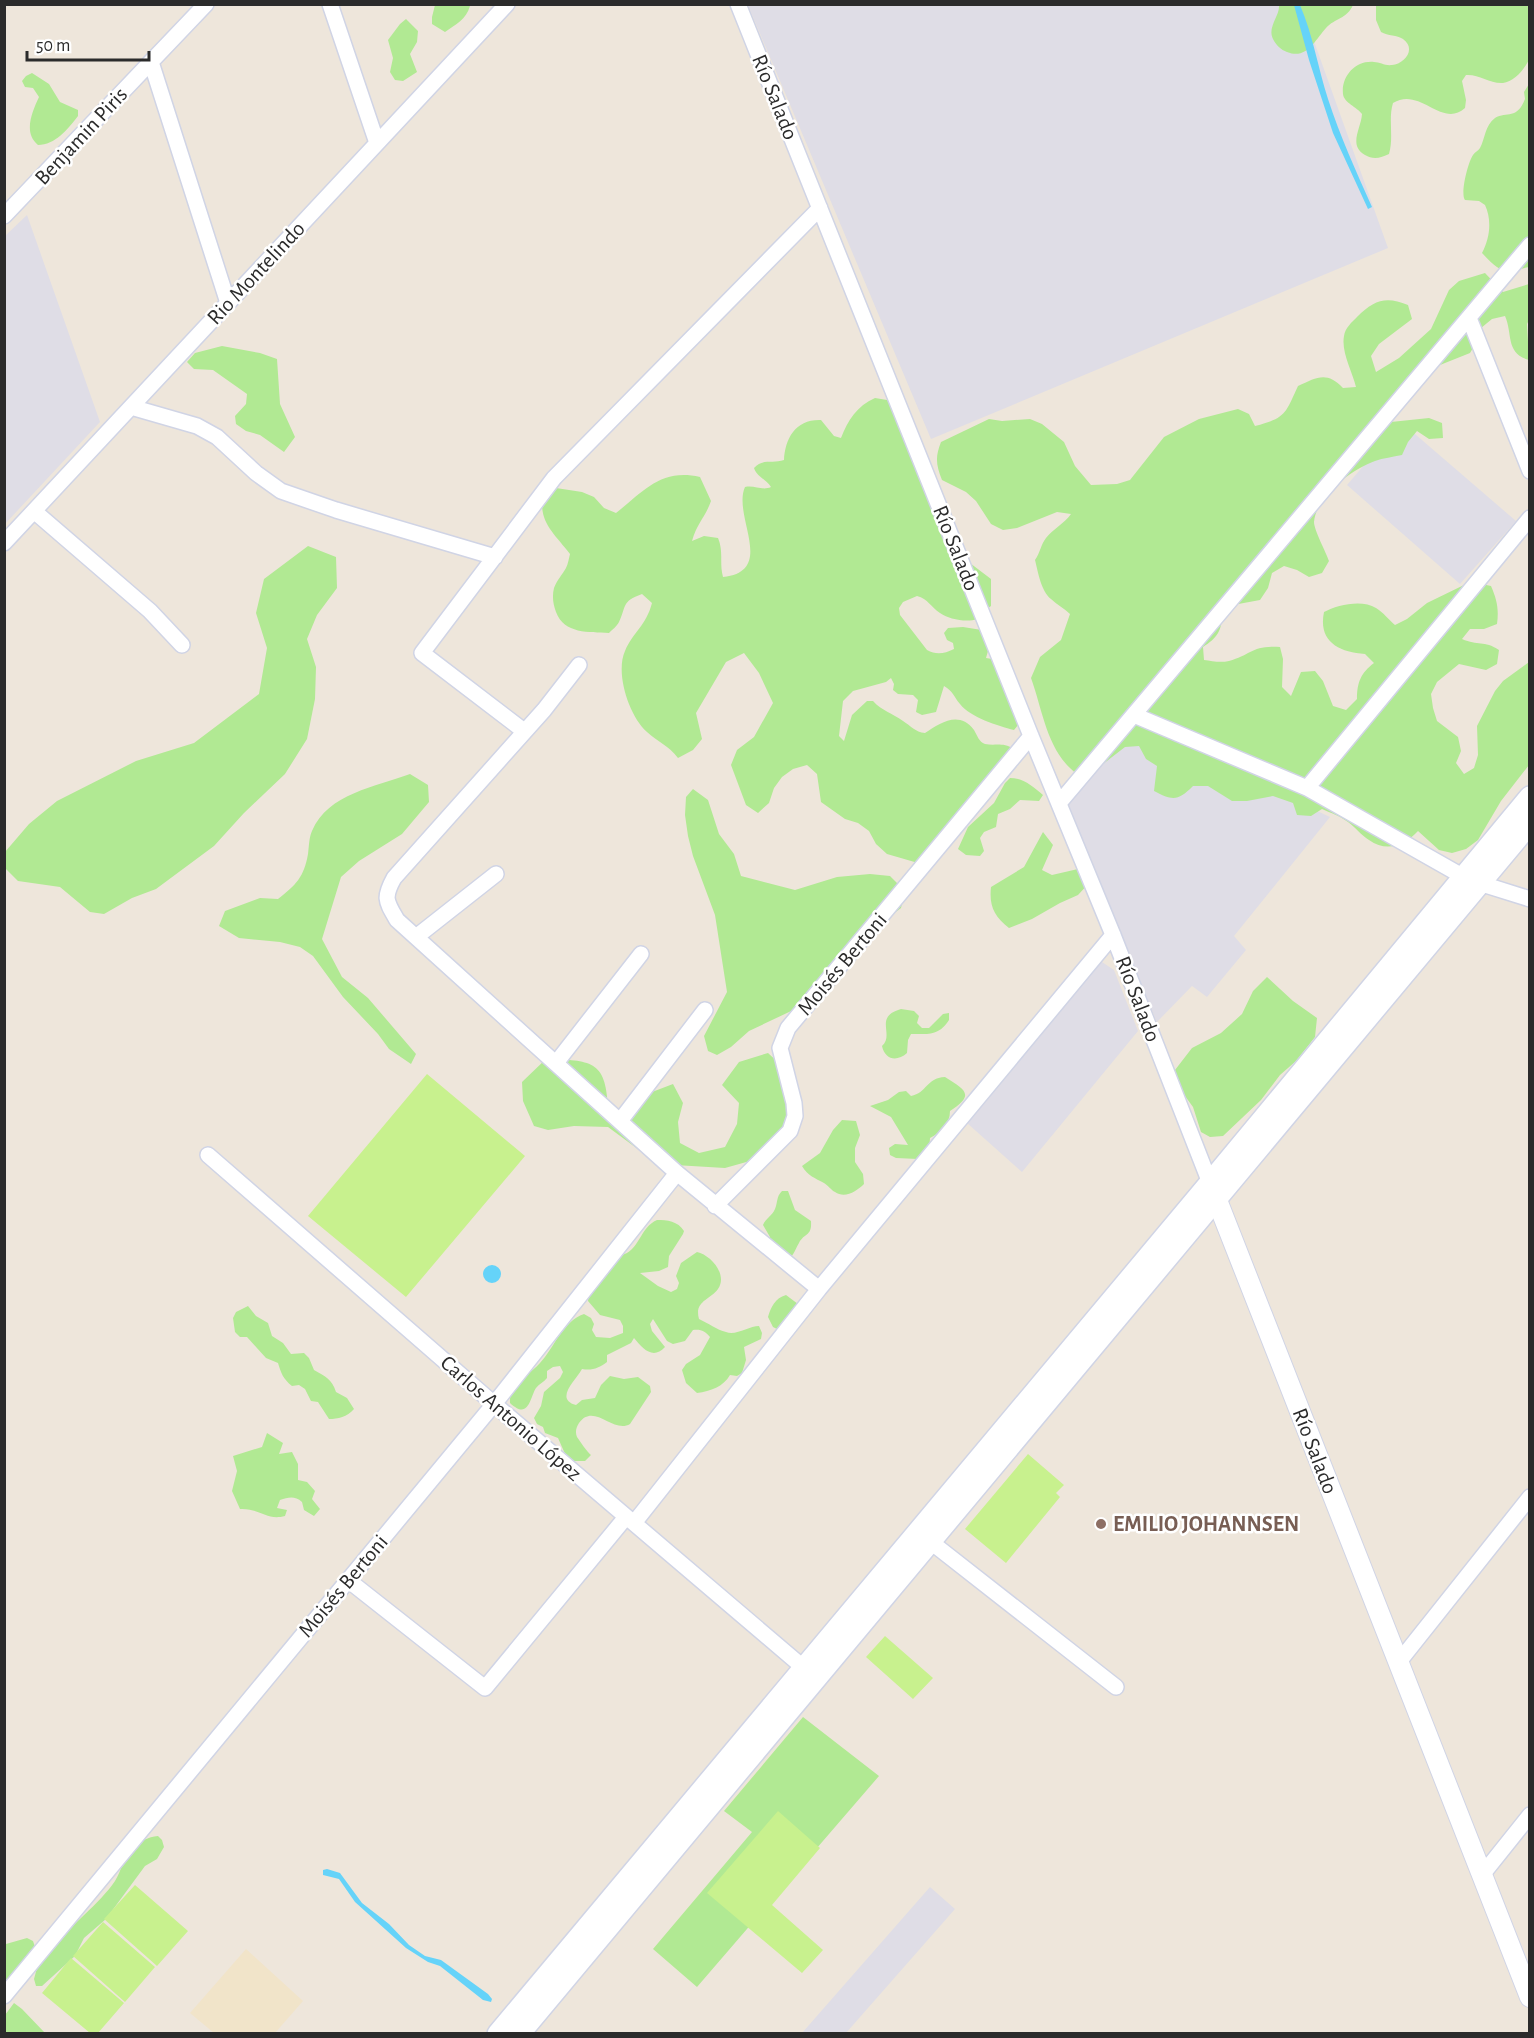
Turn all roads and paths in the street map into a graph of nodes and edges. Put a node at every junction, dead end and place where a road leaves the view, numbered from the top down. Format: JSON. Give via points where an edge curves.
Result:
{"nodes":[{"id":1,"x":206,"y":4,"type":"edge"},
{"id":2,"x":330,"y":4,"type":"edge"},
{"id":3,"x":507,"y":4,"type":"edge"},
{"id":4,"x":738,"y":4,"type":"edge"},
{"id":5,"x":151,"y":62,"type":"junction"},
{"id":6,"x":377,"y":143,"type":"junction"},
{"id":7,"x":820,"y":208,"type":"junction"},
{"id":8,"x":4,"y":216,"type":"edge"},
{"id":9,"x":1530,"y":245,"type":"edge"},
{"id":10,"x":228,"y":303,"type":"junction"},
{"id":11,"x":1469,"y":318,"type":"junction"},
{"id":12,"x":131,"y":407,"type":"junction"},
{"id":13,"x":1530,"y":471,"type":"edge"},
{"id":14,"x":34,"y":511,"type":"junction"},
{"id":15,"x":1530,"y":518,"type":"edge"},
{"id":16,"x":4,"y":543,"type":"edge"},
{"id":17,"x":495,"y":557,"type":"junction"},
{"id":18,"x":182,"y":645,"type":"dead end"},
{"id":19,"x":579,"y":665,"type":"dead end"},
{"id":20,"x":1134,"y":715,"type":"junction"},
{"id":21,"x":524,"y":731,"type":"junction"},
{"id":22,"x":1031,"y":736,"type":"junction"},
{"id":23,"x":1307,"y":788,"type":"junction"},
{"id":24,"x":1530,"y":797,"type":"edge"},
{"id":25,"x":1060,"y":802,"type":"junction"},
{"id":26,"x":1530,"y":823,"type":"edge"},
{"id":27,"x":496,"y":874,"type":"dead end"},
{"id":28,"x":1472,"y":880,"type":"junction"},
{"id":29,"x":1530,"y":899,"type":"edge"},
{"id":30,"x":1113,"y":935,"type":"junction"},
{"id":31,"x":417,"y":937,"type":"junction"},
{"id":32,"x":641,"y":954,"type":"dead end"},
{"id":33,"x":705,"y":1010,"type":"dead end"},
{"id":34,"x":556,"y":1063,"type":"junction"},
{"id":35,"x":620,"y":1121,"type":"junction"},
{"id":36,"x":208,"y":1155,"type":"dead end"},
{"id":37,"x":677,"y":1173,"type":"junction"},
{"id":38,"x":1213,"y":1191,"type":"junction"},
{"id":39,"x":716,"y":1206,"type":"junction"},
{"id":40,"x":819,"y":1289,"type":"junction"},
{"id":41,"x":494,"y":1404,"type":"junction"},
{"id":42,"x":1530,"y":1497,"type":"edge"},
{"id":43,"x":630,"y":1520,"type":"junction"},
{"id":44,"x":924,"y":1537,"type":"junction"},
{"id":45,"x":348,"y":1580,"type":"junction"},
{"id":46,"x":1398,"y":1663,"type":"junction"},
{"id":47,"x":810,"y":1673,"type":"junction"},
{"id":48,"x":1116,"y":1687,"type":"dead end"},
{"id":49,"x":1530,"y":1815,"type":"edge"},
{"id":50,"x":665,"y":1846,"type":"junction"},
{"id":51,"x":1482,"y":1875,"type":"junction"},
{"id":52,"x":4,"y":1996,"type":"edge"},
{"id":53,"x":1530,"y":1997,"type":"edge"},
{"id":54,"x":498,"y":2034,"type":"edge"},
{"id":55,"x":519,"y":2034,"type":"edge"}],
"edges":[{"from":1,"to":5,"type":"street","name":"Benjamin Piris"},
{"from":2,"to":6,"type":"street"},
{"from":3,"to":6,"type":"street","name":"Rio Montelindo"},
{"from":4,"to":7,"type":"street","name":"Río Salado"},
{"from":5,"to":8,"type":"street","name":"Benjamin Piris"},
{"from":5,"to":10,"type":"street"},
{"from":6,"to":10,"type":"street","name":"Rio Montelindo"},
{"from":7,"to":17,"type":"street","via":[[554,478]]},
{"from":7,"to":22,"type":"street","name":"Río Salado"},
{"from":9,"to":11,"type":"street"},
{"from":10,"to":12,"type":"street","name":"Rio Montelindo"},
{"from":11,"to":13,"type":"street"},
{"from":11,"to":20,"type":"street"},
{"from":12,"to":14,"type":"street","name":"Rio Montelindo"},
{"from":12,"to":17,"type":"street","via":[[197,426],[217,437],[281,491]]},
{"from":14,"to":16,"type":"street","name":"Rio Montelindo"},
{"from":14,"to":18,"type":"street","via":[[150,611]]},
{"from":15,"to":23,"type":"street"},
{"from":17,"to":21,"type":"street","via":[[422,653]]},
{"from":19,"to":21,"type":"street"},
{"from":20,"to":23,"type":"street"},
{"from":20,"to":25,"type":"street"},
{"from":21,"to":31,"type":"street","via":[[394,878],[386,893],[397,920]]},
{"from":22,"to":25,"type":"street","name":"Río Salado"},
{"from":22,"to":39,"type":"street","name":"Moisés Bertoni","via":[[788,1029],[780,1048],[794,1103],[790,1131]]},
{"from":23,"to":28,"type":"street"},
{"from":24,"to":28,"type":"main road"},
{"from":25,"to":30,"type":"street","name":"Río Salado"},
{"from":26,"to":28,"type":"main road"},
{"from":27,"to":31,"type":"street"},
{"from":28,"to":29,"type":"street"},
{"from":28,"to":38,"type":"main road"},
{"from":30,"to":38,"type":"street","name":"Río Salado"},
{"from":30,"to":40,"type":"street"},
{"from":31,"to":34,"type":"street"},
{"from":32,"to":34,"type":"street"},
{"from":33,"to":35,"type":"street"},
{"from":34,"to":35,"type":"street"},
{"from":35,"to":37,"type":"street"},
{"from":36,"to":41,"type":"street","name":"Carlos Antonio López"},
{"from":37,"to":39,"type":"street"},
{"from":37,"to":41,"type":"street","name":"Moisés Bertoni"},
{"from":38,"to":44,"type":"main road"},
{"from":38,"to":46,"type":"street","name":"Río Salado"},
{"from":39,"to":40,"type":"street"},
{"from":40,"to":43,"type":"street"},
{"from":41,"to":43,"type":"street","name":"Carlos Antonio López"},
{"from":41,"to":45,"type":"street","name":"Moisés Bertoni"},
{"from":42,"to":46,"type":"street"},
{"from":43,"to":45,"type":"street","via":[[485,1688]]},
{"from":43,"to":47,"type":"street","name":"Carlos Antonio López"},
{"from":44,"to":47,"type":"main road"},
{"from":44,"to":48,"type":"street"},
{"from":45,"to":52,"type":"street","name":"Moisés Bertoni"},
{"from":46,"to":51,"type":"street","name":"Río Salado"},
{"from":47,"to":50,"type":"main road"},
{"from":49,"to":51,"type":"street"},
{"from":50,"to":54,"type":"main road"},
{"from":50,"to":55,"type":"main road"},
{"from":51,"to":53,"type":"street","name":"Río Salado"}]}
